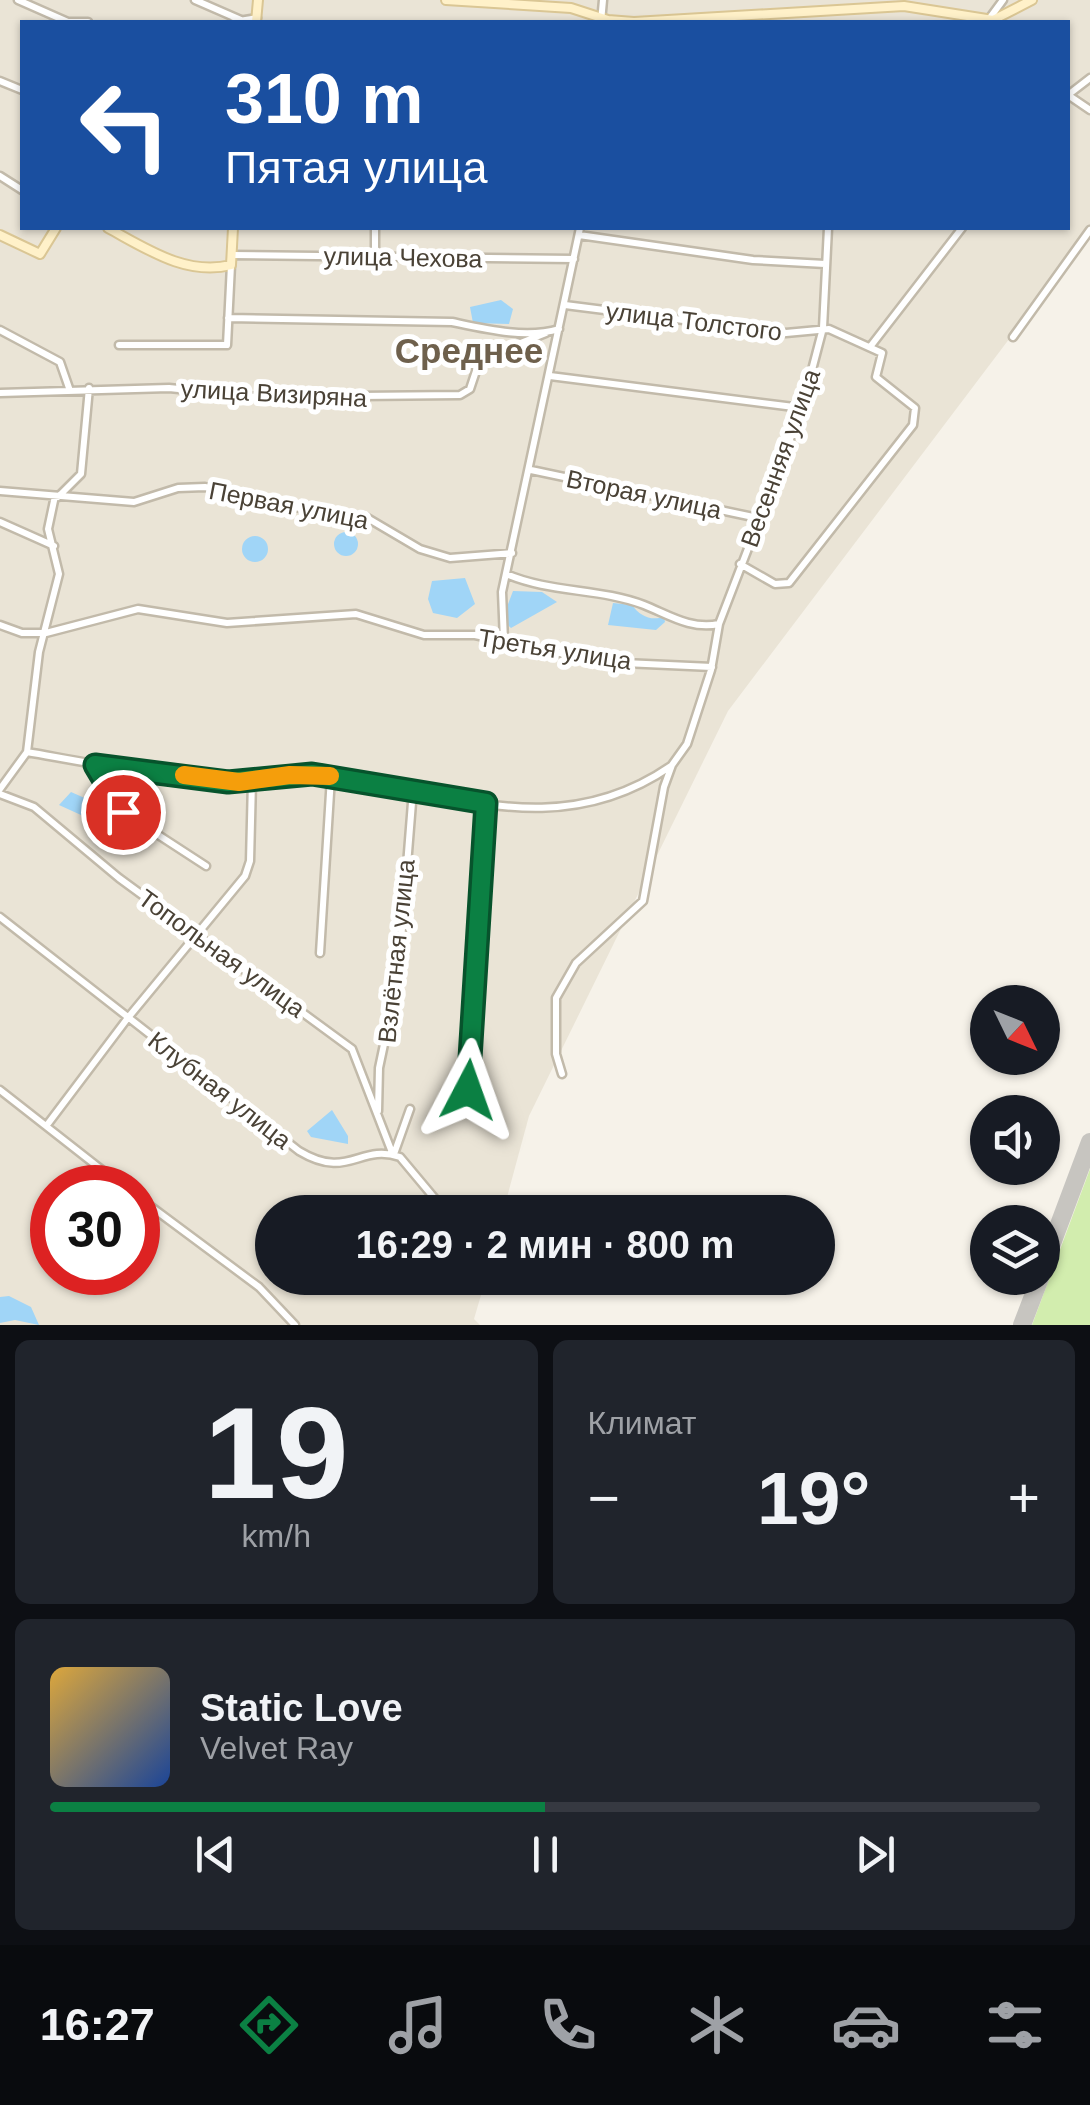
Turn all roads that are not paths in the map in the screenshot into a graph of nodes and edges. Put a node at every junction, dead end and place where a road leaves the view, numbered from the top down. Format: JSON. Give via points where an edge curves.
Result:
{"nodes":[{"id":1,"x":18,"y":0,"type":"edge"},
{"id":2,"x":195,"y":0,"type":"edge"},
{"id":3,"x":258,"y":0,"type":"edge"},
{"id":4,"x":446,"y":0,"type":"edge"},
{"id":5,"x":602,"y":0,"type":"edge"},
{"id":6,"x":1032,"y":0,"type":"edge"},
{"id":7,"x":63,"y":20,"type":"edge"},
{"id":8,"x":235,"y":20,"type":"edge"},
{"id":9,"x":256,"y":20,"type":"edge"},
{"id":10,"x":601,"y":20,"type":"edge"},
{"id":11,"x":676,"y":20,"type":"edge"},
{"id":12,"x":992,"y":20,"type":"edge"},
{"id":13,"x":999,"y":20,"type":"edge"},
{"id":14,"x":1090,"y":78,"type":"edge"},
{"id":15,"x":1070,"y":93,"type":"edge"},
{"id":16,"x":55,"y":230,"type":"edge"},
{"id":17,"x":112,"y":230,"type":"edge"},
{"id":18,"x":233,"y":230,"type":"edge"},
{"id":19,"x":375,"y":230,"type":"edge"},
{"id":20,"x":828,"y":230,"type":"edge"},
{"id":21,"x":960,"y":230,"type":"edge"},
{"id":22,"x":1090,"y":230,"type":"edge"},
{"id":23,"x":579,"y":231,"type":"edge"},
{"id":24,"x":0,"y":235,"type":"edge"},
{"id":25,"x":375,"y":256,"type":"junction"},
{"id":26,"x":574,"y":259,"type":"junction"},
{"id":27,"x":232,"y":260,"type":"junction"},
{"id":28,"x":825,"y":264,"type":"junction"},
{"id":29,"x":565,"y":305,"type":"junction"},
{"id":30,"x":228,"y":318,"type":"junction"},
{"id":31,"x":822,"y":328,"type":"junction"},
{"id":32,"x":0,"y":330,"type":"edge"},
{"id":33,"x":559,"y":330,"type":"junction"},
{"id":34,"x":546,"y":334,"type":"junction"},
{"id":35,"x":1013,"y":337,"type":"dead end"},
{"id":36,"x":118,"y":345,"type":"dead end"},
{"id":37,"x":870,"y":347,"type":"junction"},
{"id":38,"x":550,"y":376,"type":"junction"},
{"id":39,"x":68,"y":388,"type":"junction"},
{"id":40,"x":89,"y":388,"type":"junction"},
{"id":41,"x":0,"y":393,"type":"edge"},
{"id":42,"x":802,"y":408,"type":"junction"},
{"id":43,"x":531,"y":470,"type":"junction"},
{"id":44,"x":0,"y":491,"type":"edge"},
{"id":45,"x":56,"y":497,"type":"junction"},
{"id":46,"x":758,"y":518,"type":"junction"},
{"id":47,"x":0,"y":522,"type":"edge"},
{"id":48,"x":54,"y":546,"type":"junction"},
{"id":49,"x":512,"y":553,"type":"junction"},
{"id":50,"x":740,"y":564,"type":"junction"},
{"id":51,"x":506,"y":574,"type":"junction"},
{"id":52,"x":719,"y":624,"type":"junction"},
{"id":53,"x":0,"y":625,"type":"edge"},
{"id":54,"x":46,"y":632,"type":"junction"},
{"id":55,"x":504,"y":641,"type":"junction"},
{"id":56,"x":712,"y":667,"type":"junction"},
{"id":57,"x":27,"y":752,"type":"junction"},
{"id":58,"x":95,"y":765,"type":"junction"},
{"id":59,"x":672,"y":765,"type":"junction"},
{"id":60,"x":331,"y":776,"type":"junction"},
{"id":61,"x":252,"y":781,"type":"junction"},
{"id":62,"x":413,"y":790,"type":"junction"},
{"id":63,"x":0,"y":791,"type":"edge"},
{"id":64,"x":486,"y":803,"type":"junction"},
{"id":65,"x":206,"y":866,"type":"dead end"},
{"id":66,"x":0,"y":917,"type":"edge"},
{"id":67,"x":198,"y":933,"type":"junction"},
{"id":68,"x":320,"y":954,"type":"dead end"},
{"id":69,"x":127,"y":1019,"type":"junction"},
{"id":70,"x":562,"y":1074,"type":"dead end"},
{"id":71,"x":0,"y":1090,"type":"edge"},
{"id":72,"x":468,"y":1090,"type":"dead end"},
{"id":73,"x":410,"y":1109,"type":"dead end"},
{"id":74,"x":378,"y":1111,"type":"junction"},
{"id":75,"x":48,"y":1125,"type":"junction"},
{"id":76,"x":393,"y":1155,"type":"junction"},
{"id":77,"x":97,"y":1165,"type":"edge"},
{"id":78,"x":432,"y":1195,"type":"edge"},
{"id":79,"x":160,"y":1213,"type":"edge"},
{"id":80,"x":295,"y":1325,"type":"edge"}],
"edges":[{"from":1,"to":7,"type":"street"},
{"from":2,"to":8,"type":"street"},
{"from":3,"to":9,"type":"street"},
{"from":4,"to":10,"type":"street","via":[[571,8]]},
{"from":5,"to":10,"type":"street"},
{"from":6,"to":13,"type":"street"},
{"from":11,"to":12,"type":"street","via":[[915,6]]},
{"from":14,"to":15,"type":"street"},
{"from":16,"to":24,"type":"street","via":[[40,254]]},
{"from":17,"to":27,"type":"street","via":[[189,266]]},
{"from":18,"to":27,"type":"street"},
{"from":19,"to":25,"type":"street"},
{"from":20,"to":28,"type":"street","name":"Весенняя улица"},
{"from":21,"to":37,"type":"street"},
{"from":22,"to":35,"type":"street"},
{"from":23,"to":26,"type":"street"},
{"from":23,"to":28,"type":"street","via":[[753,260]]},
{"from":25,"to":26,"type":"street","name":"улица Чехова"},
{"from":25,"to":27,"type":"street","name":"улица Чехова"},
{"from":26,"to":29,"type":"street"},
{"from":27,"to":30,"type":"street"},
{"from":28,"to":31,"type":"street","name":"Весенняя улица"},
{"from":29,"to":31,"type":"street","name":"улица Толстого","via":[[786,332]]},
{"from":29,"to":33,"type":"street"},
{"from":30,"to":34,"type":"street","via":[[452,322]]},
{"from":30,"to":36,"type":"street","via":[[226,344]]},
{"from":31,"to":37,"type":"street"},
{"from":31,"to":42,"type":"street","name":"Весенняя улица"},
{"from":32,"to":39,"type":"street","via":[[60,362]]},
{"from":33,"to":34,"type":"street"},
{"from":33,"to":38,"type":"street"},
{"from":34,"to":40,"type":"street","name":"улица Визиряна","via":[[480,360],[470,389],[460,395],[257,398],[184,388]]},
{"from":37,"to":50,"type":"street","via":[[882,353],[876,377],[915,408],[913,425],[789,583],[776,584]]},
{"from":38,"to":42,"type":"street"},
{"from":38,"to":43,"type":"street"},
{"from":39,"to":40,"type":"street","name":"улица Визиряна"},
{"from":39,"to":41,"type":"street","name":"улица Визиряна"},
{"from":40,"to":45,"type":"street","via":[[81,474]]},
{"from":42,"to":46,"type":"street","name":"Весенняя улица"},
{"from":43,"to":46,"type":"street","name":"Вторая улица"},
{"from":43,"to":49,"type":"street"},
{"from":44,"to":45,"type":"street","name":"Первая улица"},
{"from":45,"to":48,"type":"street","via":[[48,528]]},
{"from":45,"to":49,"type":"street","name":"Первая улица","via":[[146,501],[178,488],[205,487],[364,516],[420,549],[450,558]]},
{"from":46,"to":50,"type":"street","name":"Весенняя улица"},
{"from":47,"to":48,"type":"street"},
{"from":48,"to":54,"type":"street","via":[[59,574]]},
{"from":49,"to":51,"type":"street"},
{"from":50,"to":52,"type":"street","name":"Весенняя улица"},
{"from":51,"to":52,"type":"street","via":[[630,600],[698,627]]},
{"from":51,"to":55,"type":"street","via":[[500,604]]},
{"from":52,"to":56,"type":"street","name":"Весенняя улица"},
{"from":53,"to":54,"type":"street"},
{"from":54,"to":55,"type":"street","name":"Третья улица","via":[[138,609],[228,624],[356,614],[424,635]]},
{"from":54,"to":57,"type":"street"},
{"from":55,"to":56,"type":"street","name":"Третья улица","via":[[602,662]]},
{"from":56,"to":59,"type":"street","via":[[687,744]]},
{"from":57,"to":58,"type":"street"},
{"from":57,"to":63,"type":"street"},
{"from":58,"to":61,"type":"street"},
{"from":58,"to":65,"type":"street","via":[[123,812]]},
{"from":59,"to":64,"type":"street","via":[[604,801],[545,809]]},
{"from":59,"to":70,"type":"street","via":[[643,902],[576,963],[556,998]]},
{"from":60,"to":61,"type":"street"},
{"from":60,"to":62,"type":"street"},
{"from":60,"to":68,"type":"street"},
{"from":61,"to":67,"type":"street","via":[[248,868]]},
{"from":62,"to":64,"type":"street"},
{"from":62,"to":74,"type":"street","name":"Взлётная улица","via":[[398,978],[379,1068]]},
{"from":63,"to":67,"type":"street","name":"Топольная улица","via":[[34,806]]},
{"from":64,"to":72,"type":"street"},
{"from":66,"to":69,"type":"street","name":"Клубная улица"},
{"from":67,"to":69,"type":"street"},
{"from":67,"to":74,"type":"street","name":"Топольная улица","via":[[352,1049]]},
{"from":69,"to":75,"type":"street"},
{"from":69,"to":76,"type":"street","name":"Клубная улица","via":[[310,1158],[336,1166]]},
{"from":71,"to":75,"type":"street"},
{"from":73,"to":76,"type":"street"},
{"from":74,"to":76,"type":"street","name":"Топольная улица"},
{"from":75,"to":77,"type":"street"},
{"from":76,"to":78,"type":"street"},
{"from":79,"to":80,"type":"street","via":[[259,1287]]}]}
